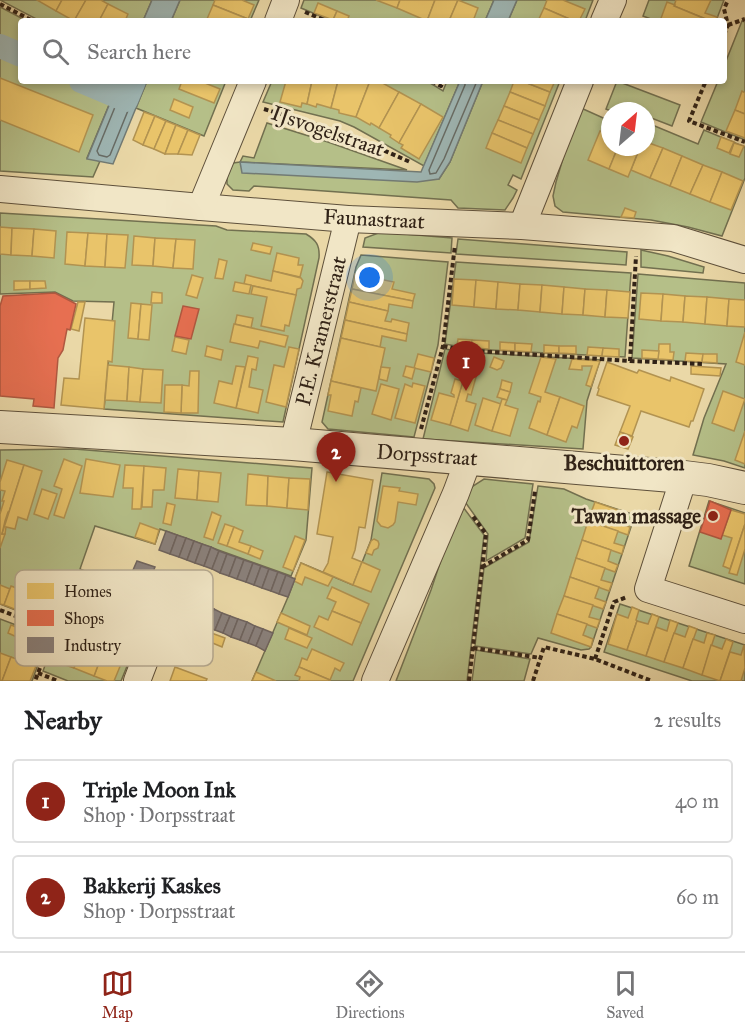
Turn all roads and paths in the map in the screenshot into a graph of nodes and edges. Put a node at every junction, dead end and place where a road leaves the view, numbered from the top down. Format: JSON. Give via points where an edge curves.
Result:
{"nodes":[{"id":1,"x":286,"y":0,"type":"edge"},
{"id":2,"x":613,"y":0,"type":"edge"},
{"id":3,"x":728,"y":0,"type":"edge"},
{"id":4,"x":0,"y":4,"type":"edge"},
{"id":5,"x":27,"y":18,"type":"edge"},
{"id":6,"x":279,"y":18,"type":"edge"},
{"id":7,"x":605,"y":18,"type":"edge"},
{"id":8,"x":726,"y":18,"type":"edge"},
{"id":9,"x":745,"y":19,"type":"edge"},
{"id":10,"x":727,"y":21,"type":"edge"},
{"id":11,"x":728,"y":25,"type":"joint"},
{"id":12,"x":579,"y":84,"type":"edge"},
{"id":13,"x":703,"y":84,"type":"edge"},
{"id":14,"x":248,"y":92,"type":"edge"},
{"id":15,"x":745,"y":142,"type":"edge"},
{"id":16,"x":410,"y":162,"type":"dead end"},
{"id":17,"x":0,"y":189,"type":"edge"},
{"id":18,"x":201,"y":207,"type":"junction"},
{"id":19,"x":348,"y":219,"type":"junction"},
{"id":20,"x":458,"y":223,"type":"junction"},
{"id":21,"x":522,"y":226,"type":"junction"},
{"id":22,"x":637,"y":235,"type":"junction"},
{"id":23,"x":745,"y":260,"type":"edge"},
{"id":24,"x":442,"y":346,"type":"junction"},
{"id":25,"x":630,"y":361,"type":"junction"},
{"id":26,"x":703,"y":364,"type":"dead end"},
{"id":27,"x":0,"y":427,"type":"edge"},
{"id":28,"x":293,"y":444,"type":"junction"},
{"id":29,"x":419,"y":454,"type":"junction"},
{"id":30,"x":469,"y":458,"type":"junction"},
{"id":31,"x":539,"y":464,"type":"junction"},
{"id":32,"x":684,"y":477,"type":"junction"},
{"id":33,"x":745,"y":488,"type":"edge"},
{"id":34,"x":456,"y":493,"type":"junction"},
{"id":35,"x":482,"y":567,"type":"junction"},
{"id":36,"x":648,"y":589,"type":"junction"},
{"id":37,"x":0,"y":610,"type":"edge"},
{"id":38,"x":15,"y":616,"type":"edge"},
{"id":39,"x":745,"y":620,"type":"edge"},
{"id":40,"x":473,"y":648,"type":"junction"},
{"id":41,"x":541,"y":658,"type":"junction"},
{"id":42,"x":595,"y":659,"type":"junction"},
{"id":43,"x":41,"y":666,"type":"edge"},
{"id":44,"x":143,"y":666,"type":"edge"},
{"id":45,"x":38,"y":674,"type":"junction"},
{"id":46,"x":35,"y":681,"type":"edge"},
{"id":47,"x":58,"y":681,"type":"edge"},
{"id":48,"x":137,"y":681,"type":"edge"},
{"id":49,"x":375,"y":681,"type":"edge"},
{"id":50,"x":469,"y":681,"type":"edge"},
{"id":51,"x":533,"y":681,"type":"edge"},
{"id":52,"x":652,"y":681,"type":"edge"}],
"edges":[{"from":1,"to":6,"type":"street"},
{"from":2,"to":7,"type":"street"},
{"from":3,"to":8,"type":"path","via":[[724,9]]},
{"from":4,"to":5,"type":"path"},
{"from":9,"to":11,"type":"path"},
{"from":10,"to":11,"type":"path"},
{"from":12,"to":21,"type":"street"},
{"from":13,"to":15,"type":"path","via":[[690,121]]},
{"from":14,"to":16,"type":"path","name":"IJsvogelstraat"},
{"from":14,"to":18,"type":"street","name":"IJsvogelstraat"},
{"from":17,"to":18,"type":"street","name":"Faunastraat"},
{"from":18,"to":19,"type":"street","name":"Faunastraat"},
{"from":19,"to":20,"type":"street","name":"Faunastraat"},
{"from":19,"to":28,"type":"street","name":"P.E. Kramerstraat"},
{"from":20,"to":21,"type":"street","name":"Faunastraat"},
{"from":20,"to":24,"type":"path"},
{"from":21,"to":22,"type":"street","name":"Faunastraat"},
{"from":22,"to":23,"type":"street","name":"Faunastraat","via":[[673,238]]},
{"from":22,"to":25,"type":"path"},
{"from":24,"to":25,"type":"path"},
{"from":24,"to":29,"type":"path"},
{"from":25,"to":26,"type":"path"},
{"from":27,"to":28,"type":"street","name":"Dorpsstraat"},
{"from":28,"to":29,"type":"street","name":"Dorpsstraat"},
{"from":29,"to":30,"type":"street","name":"Dorpsstraat"},
{"from":30,"to":31,"type":"street","name":"Dorpsstraat"},
{"from":30,"to":34,"type":"street"},
{"from":31,"to":32,"type":"street","name":"Dorpsstraat"},
{"from":31,"to":35,"type":"path","via":[[528,540]]},
{"from":32,"to":33,"type":"street","name":"Dorpsstraat"},
{"from":32,"to":36,"type":"street"},
{"from":34,"to":35,"type":"path","via":[[486,534]]},
{"from":34,"to":49,"type":"street"},
{"from":35,"to":40,"type":"path"},
{"from":36,"to":39,"type":"street"},
{"from":36,"to":42,"type":"path","via":[[614,602]]},
{"from":37,"to":38,"type":"path"},
{"from":40,"to":41,"type":"path"},
{"from":40,"to":50,"type":"path"},
{"from":41,"to":42,"type":"path","via":[[544,647]]},
{"from":41,"to":51,"type":"path"},
{"from":42,"to":52,"type":"path"},
{"from":43,"to":45,"type":"path"},
{"from":44,"to":48,"type":"street"},
{"from":45,"to":46,"type":"path"},
{"from":45,"to":47,"type":"path"}]}
